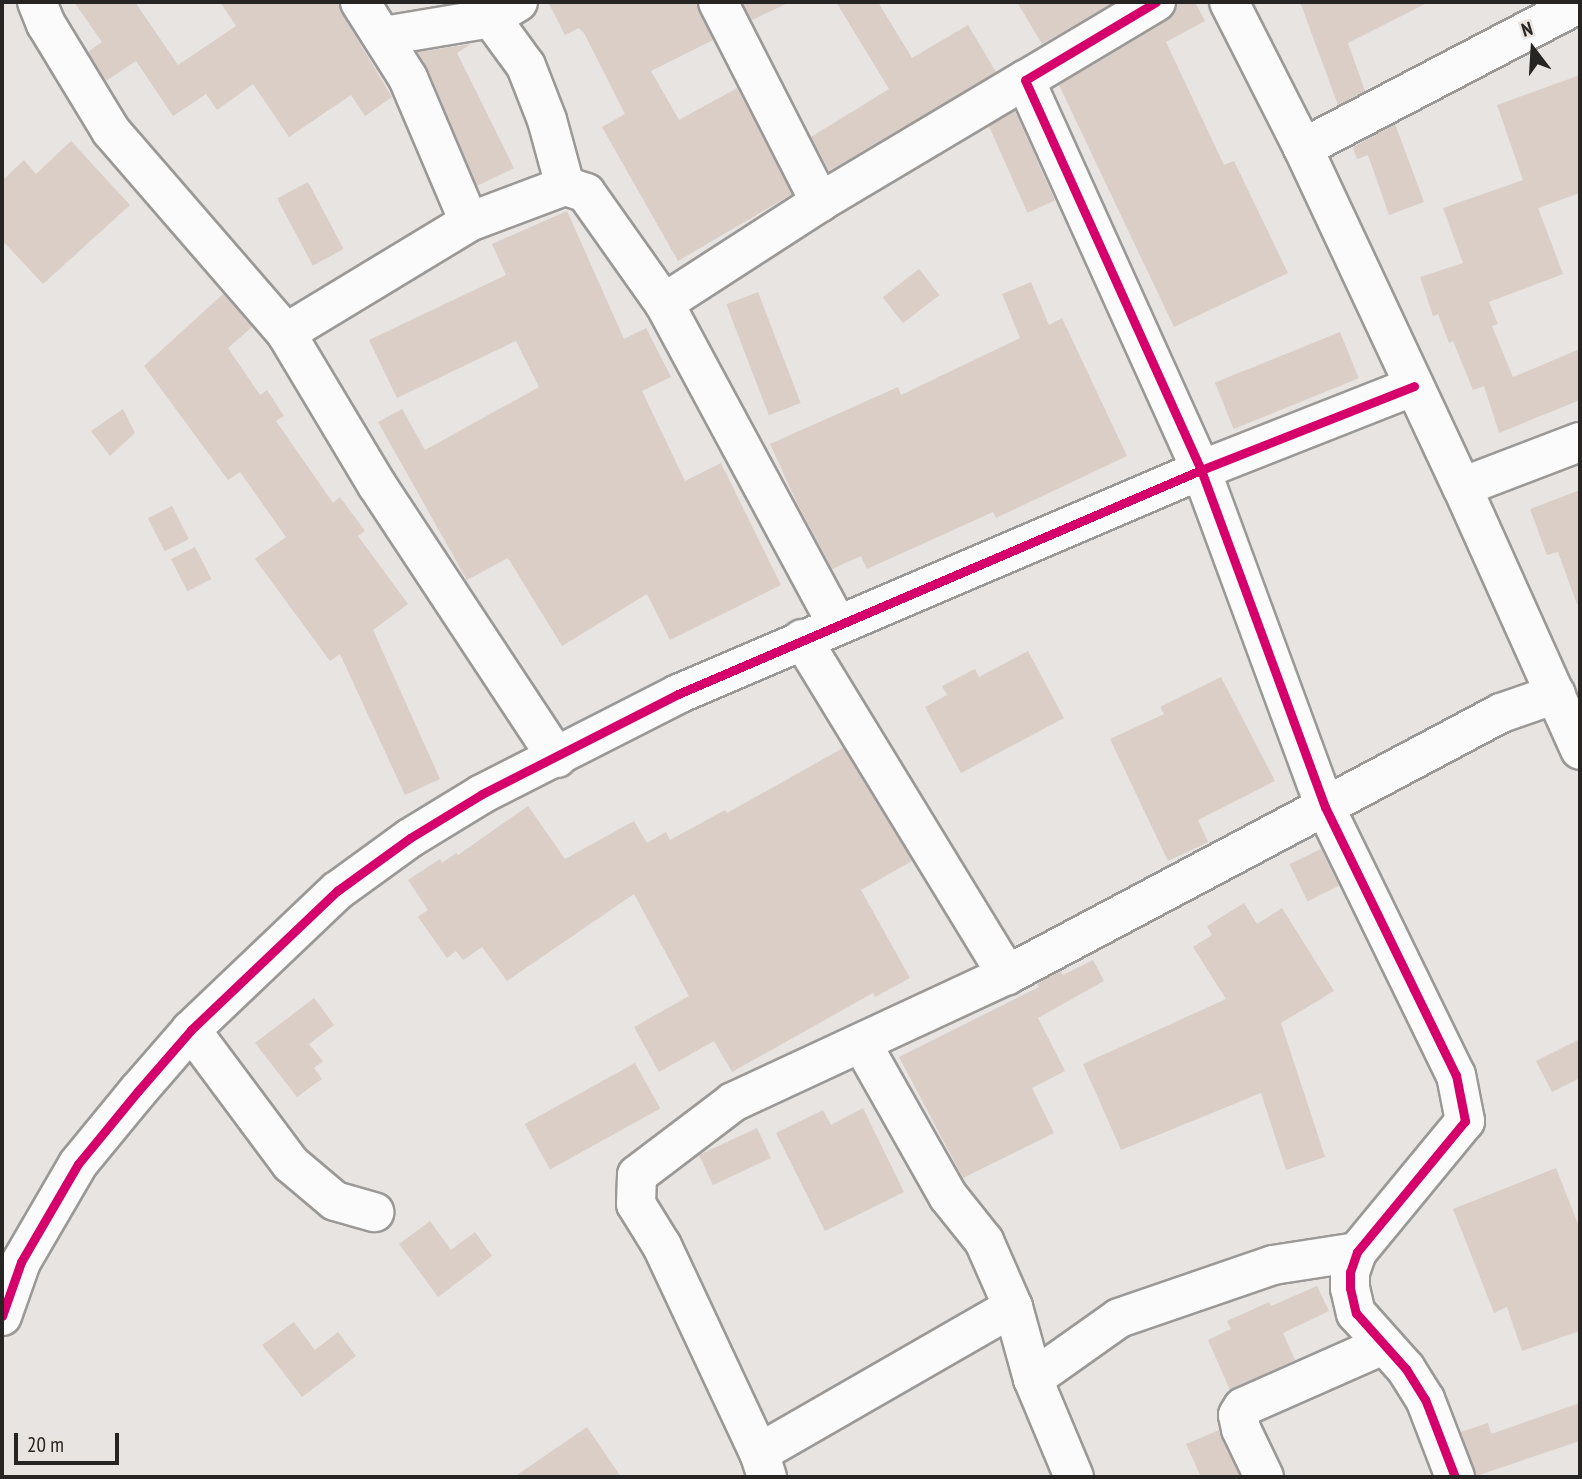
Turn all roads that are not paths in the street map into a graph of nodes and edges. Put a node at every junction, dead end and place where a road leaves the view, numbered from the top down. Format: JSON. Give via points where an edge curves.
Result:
{"nodes":[{"id":1,"x":37,"y":2,"type":"edge"},
{"id":2,"x":360,"y":2,"type":"edge"},
{"id":3,"x":718,"y":2,"type":"edge"},
{"id":4,"x":1156,"y":2,"type":"edge"},
{"id":5,"x":1229,"y":2,"type":"edge"},
{"id":6,"x":1580,"y":3,"type":"edge"},
{"id":7,"x":505,"y":10,"type":"edge"},
{"id":8,"x":384,"y":36,"type":"junction"},
{"id":9,"x":1025,"y":80,"type":"junction"},
{"id":10,"x":1303,"y":148,"type":"junction"},
{"id":11,"x":565,"y":186,"type":"junction"},
{"id":12,"x":820,"y":202,"type":"junction"},
{"id":13,"x":469,"y":222,"type":"junction"},
{"id":14,"x":664,"y":303,"type":"junction"},
{"id":15,"x":286,"y":333,"type":"junction"},
{"id":16,"x":1414,"y":386,"type":"junction"},
{"id":17,"x":1580,"y":442,"type":"edge"},
{"id":18,"x":1201,"y":470,"type":"junction"},
{"id":19,"x":1462,"y":487,"type":"junction"},
{"id":20,"x":837,"y":624,"type":"junction"},
{"id":21,"x":802,"y":639,"type":"junction"},
{"id":22,"x":1556,"y":694,"type":"junction"},
{"id":23,"x":1580,"y":750,"type":"edge"},
{"id":24,"x":557,"y":758,"type":"junction"},
{"id":25,"x":1325,"y":807,"type":"junction"},
{"id":26,"x":1007,"y":975,"type":"junction"},
{"id":27,"x":191,"y":1030,"type":"junction"},
{"id":28,"x":862,"y":1044,"type":"junction"},
{"id":29,"x":374,"y":1213,"type":"dead end"},
{"id":30,"x":1357,"y":1252,"type":"junction"},
{"id":31,"x":1013,"y":1307,"type":"junction"},
{"id":32,"x":2,"y":1316,"type":"edge"},
{"id":33,"x":1383,"y":1345,"type":"junction"},
{"id":34,"x":1033,"y":1379,"type":"junction"},
{"id":35,"x":763,"y":1465,"type":"edge"},
{"id":36,"x":1074,"y":1477,"type":"edge"},
{"id":37,"x":1264,"y":1477,"type":"edge"},
{"id":38,"x":1455,"y":1477,"type":"edge"}],
"edges":[{"from":1,"to":15,"type":"street","via":[[111,131]]},
{"from":2,"to":8,"type":"street"},
{"from":3,"to":12,"type":"street"},
{"from":4,"to":9,"type":"street"},
{"from":5,"to":10,"type":"street"},
{"from":6,"to":10,"type":"street"},
{"from":7,"to":8,"type":"street"},
{"from":7,"to":11,"type":"street","via":[[547,120]]},
{"from":8,"to":13,"type":"street","via":[[408,78]]},
{"from":9,"to":12,"type":"street"},
{"from":9,"to":18,"type":"street"},
{"from":10,"to":16,"type":"street"},
{"from":11,"to":13,"type":"street"},
{"from":11,"to":14,"type":"street","via":[[586,193],[597,205]]},
{"from":12,"to":14,"type":"street"},
{"from":13,"to":15,"type":"street"},
{"from":14,"to":20,"type":"street"},
{"from":15,"to":24,"type":"street","via":[[377,485]]},
{"from":16,"to":18,"type":"street"},
{"from":16,"to":19,"type":"street"},
{"from":17,"to":19,"type":"street"},
{"from":18,"to":20,"type":"street"},
{"from":18,"to":25,"type":"street"},
{"from":19,"to":22,"type":"street"},
{"from":20,"to":21,"type":"street"},
{"from":21,"to":24,"type":"street","via":[[678,694]]},
{"from":21,"to":26,"type":"street"},
{"from":22,"to":23,"type":"street"},
{"from":22,"to":25,"type":"street","via":[[1501,713]]},
{"from":24,"to":27,"type":"street","via":[[482,794],[410,838],[338,891]]},
{"from":25,"to":26,"type":"street"},
{"from":25,"to":30,"type":"street","via":[[1456,1075],[1465,1121]]},
{"from":26,"to":28,"type":"street"},
{"from":27,"to":29,"type":"street","via":[[291,1164],[335,1201]]},
{"from":27,"to":32,"type":"street","via":[[78,1164],[21,1262]]},
{"from":28,"to":31,"type":"street","via":[[948,1196],[984,1241]]},
{"from":28,"to":35,"type":"street","via":[[733,1102],[637,1175],[636,1204],[662,1246]]},
{"from":30,"to":33,"type":"street","via":[[1350,1272],[1356,1313]]},
{"from":30,"to":34,"type":"street","via":[[1273,1265],[1119,1318]]},
{"from":31,"to":34,"type":"street"},
{"from":31,"to":35,"type":"street"},
{"from":33,"to":37,"type":"street","via":[[1243,1407],[1238,1415],[1241,1429]]},
{"from":33,"to":38,"type":"street","via":[[1425,1399]]},
{"from":34,"to":36,"type":"street"}]}
